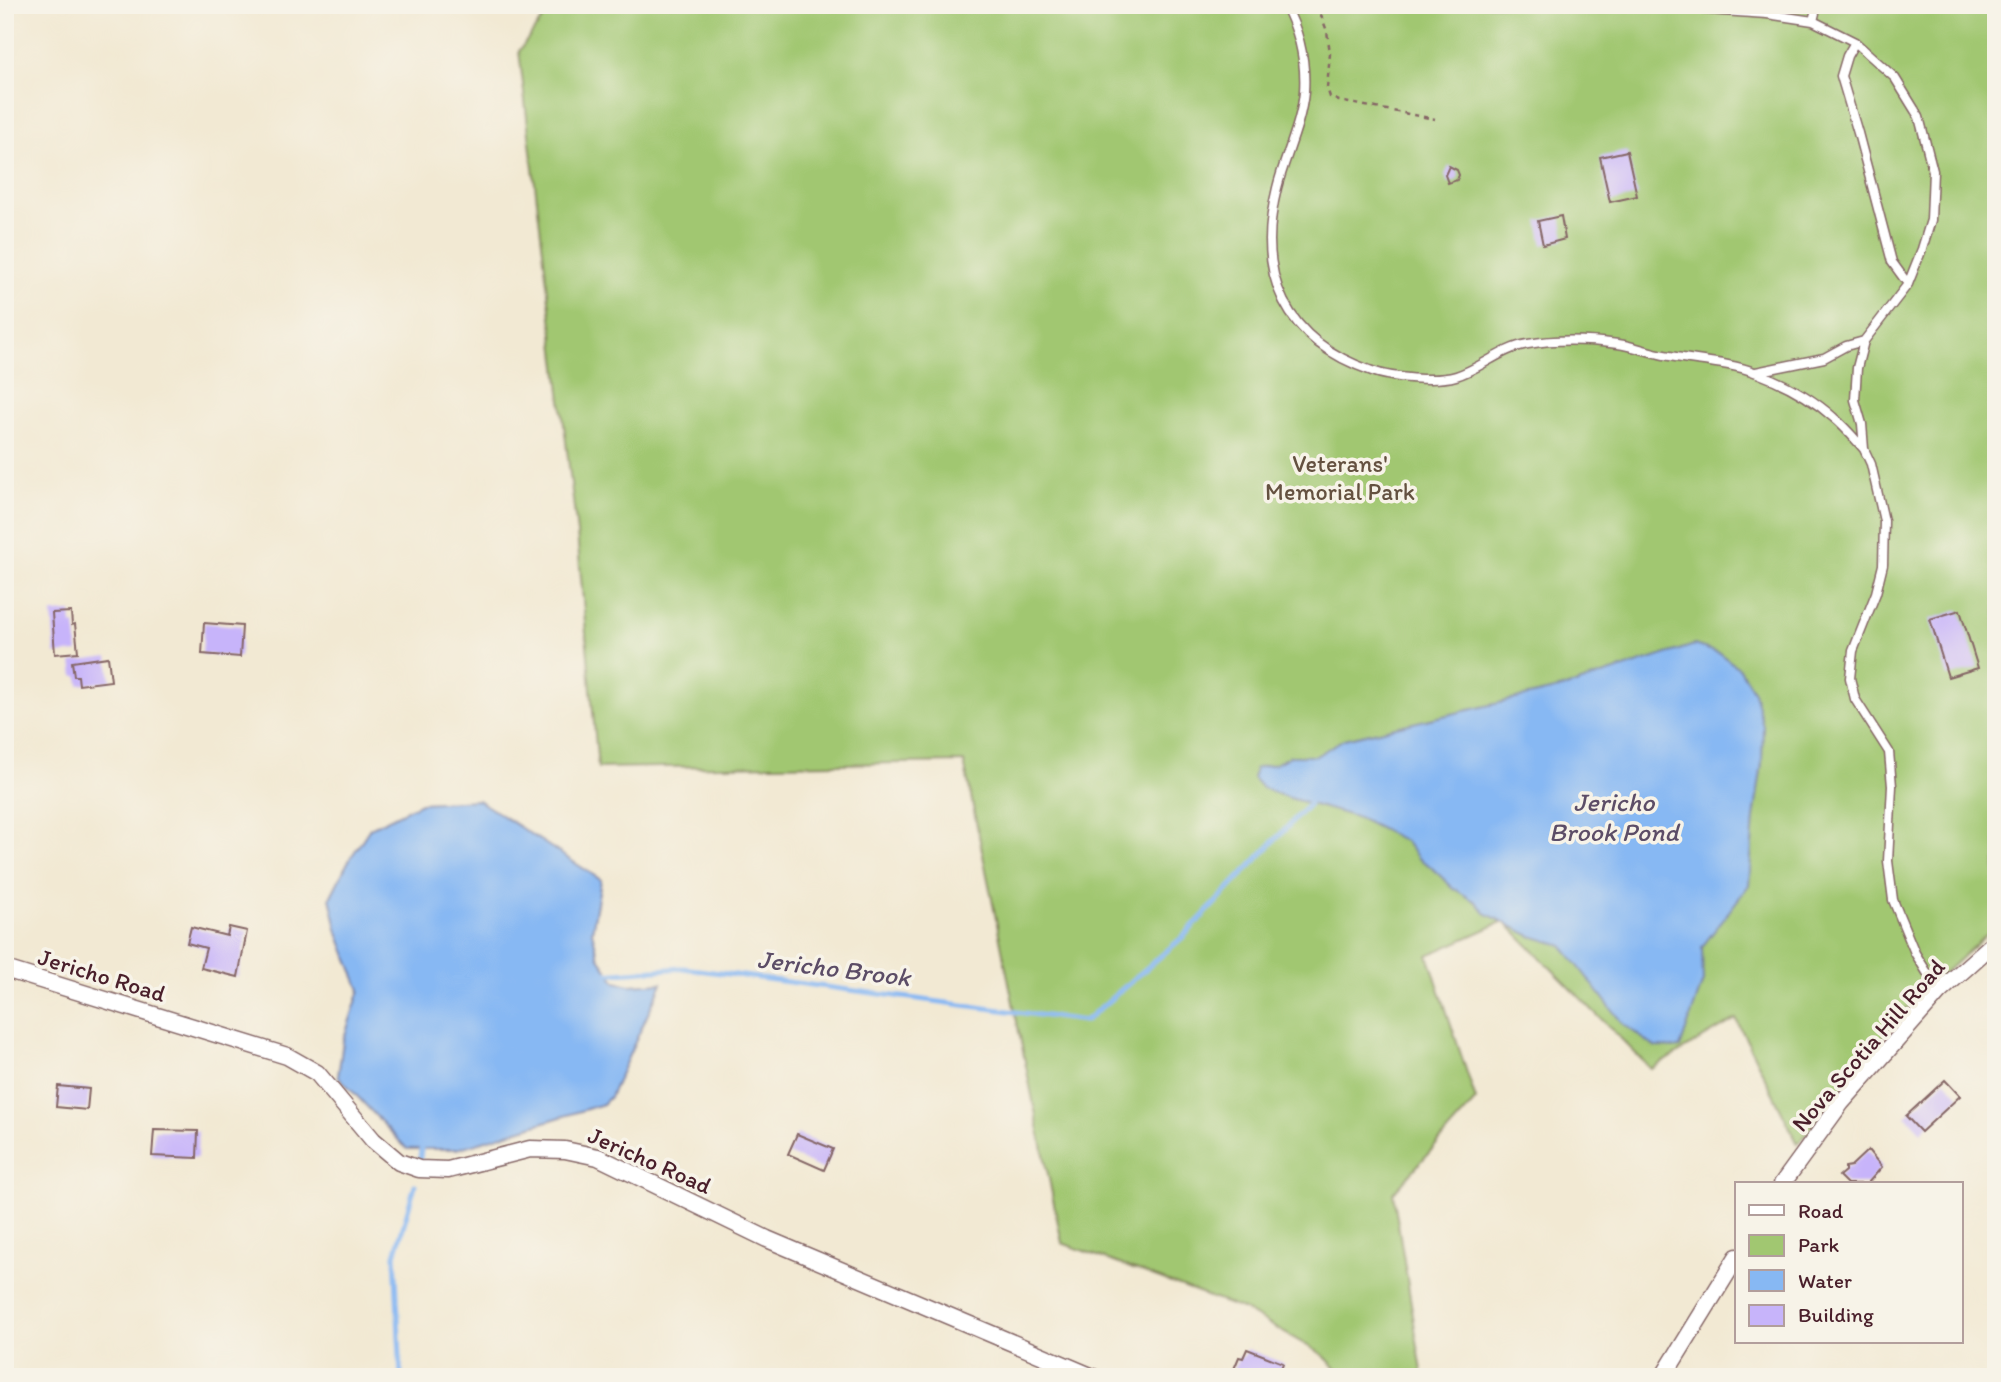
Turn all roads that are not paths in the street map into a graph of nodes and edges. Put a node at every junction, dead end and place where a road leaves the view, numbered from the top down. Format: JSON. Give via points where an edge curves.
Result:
{"nodes":[{"id":1,"x":1284,"y":5,"type":"edge"},
{"id":2,"x":1634,"y":5,"type":"edge"},
{"id":3,"x":1817,"y":5,"type":"edge"},
{"id":4,"x":1813,"y":21,"type":"junction"},
{"id":5,"x":1855,"y":42,"type":"junction"},
{"id":6,"x":1908,"y":284,"type":"junction"},
{"id":7,"x":1864,"y":341,"type":"junction"},
{"id":8,"x":1756,"y":372,"type":"junction"},
{"id":9,"x":1864,"y":449,"type":"junction"},
{"id":10,"x":1996,"y":941,"type":"edge"},
{"id":11,"x":5,"y":969,"type":"edge"},
{"id":12,"x":1939,"y":992,"type":"junction"},
{"id":13,"x":1783,"y":1182,"type":"edge"},
{"id":14,"x":1735,"y":1260,"type":"edge"},
{"id":15,"x":1093,"y":1377,"type":"edge"},
{"id":16,"x":1663,"y":1377,"type":"edge"}],
"edges":[{"from":1,"to":8,"type":"lane","via":[[1303,58],[1304,92],[1269,233],[1274,279],[1289,313],[1312,341],[1374,372],[1418,379],[1455,377],[1525,344],[1570,341],[1617,344]]},
{"from":2,"to":4,"type":"lane"},
{"from":3,"to":4,"type":"lane"},
{"from":4,"to":5,"type":"lane"},
{"from":5,"to":6,"type":"lane","via":[[1841,76],[1892,262]]},
{"from":5,"to":6,"type":"lane","via":[[1895,78],[1919,117],[1933,171],[1931,220]]},
{"from":6,"to":7,"type":"lane"},
{"from":7,"to":8,"type":"lane","via":[[1824,358]]},
{"from":7,"to":9,"type":"lane","via":[[1855,400]]},
{"from":8,"to":9,"type":"lane","via":[[1833,417]]},
{"from":9,"to":12,"type":"lane","via":[[1884,520],[1884,565],[1853,650],[1850,678],[1855,699],[1889,752],[1888,861],[1893,900],[1915,953]]},
{"from":10,"to":12,"type":"street","name":"Nova Scotia Hill Road"},
{"from":11,"to":15,"type":"street","name":"Jericho Road","via":[[287,1056],[317,1073],[373,1140],[399,1162],[419,1169],[448,1170],[530,1149],[598,1157],[767,1239]]},
{"from":12,"to":13,"type":"street","name":"Nova Scotia Hill Road","via":[[1841,1103]]},
{"from":14,"to":16,"type":"street"}]}
